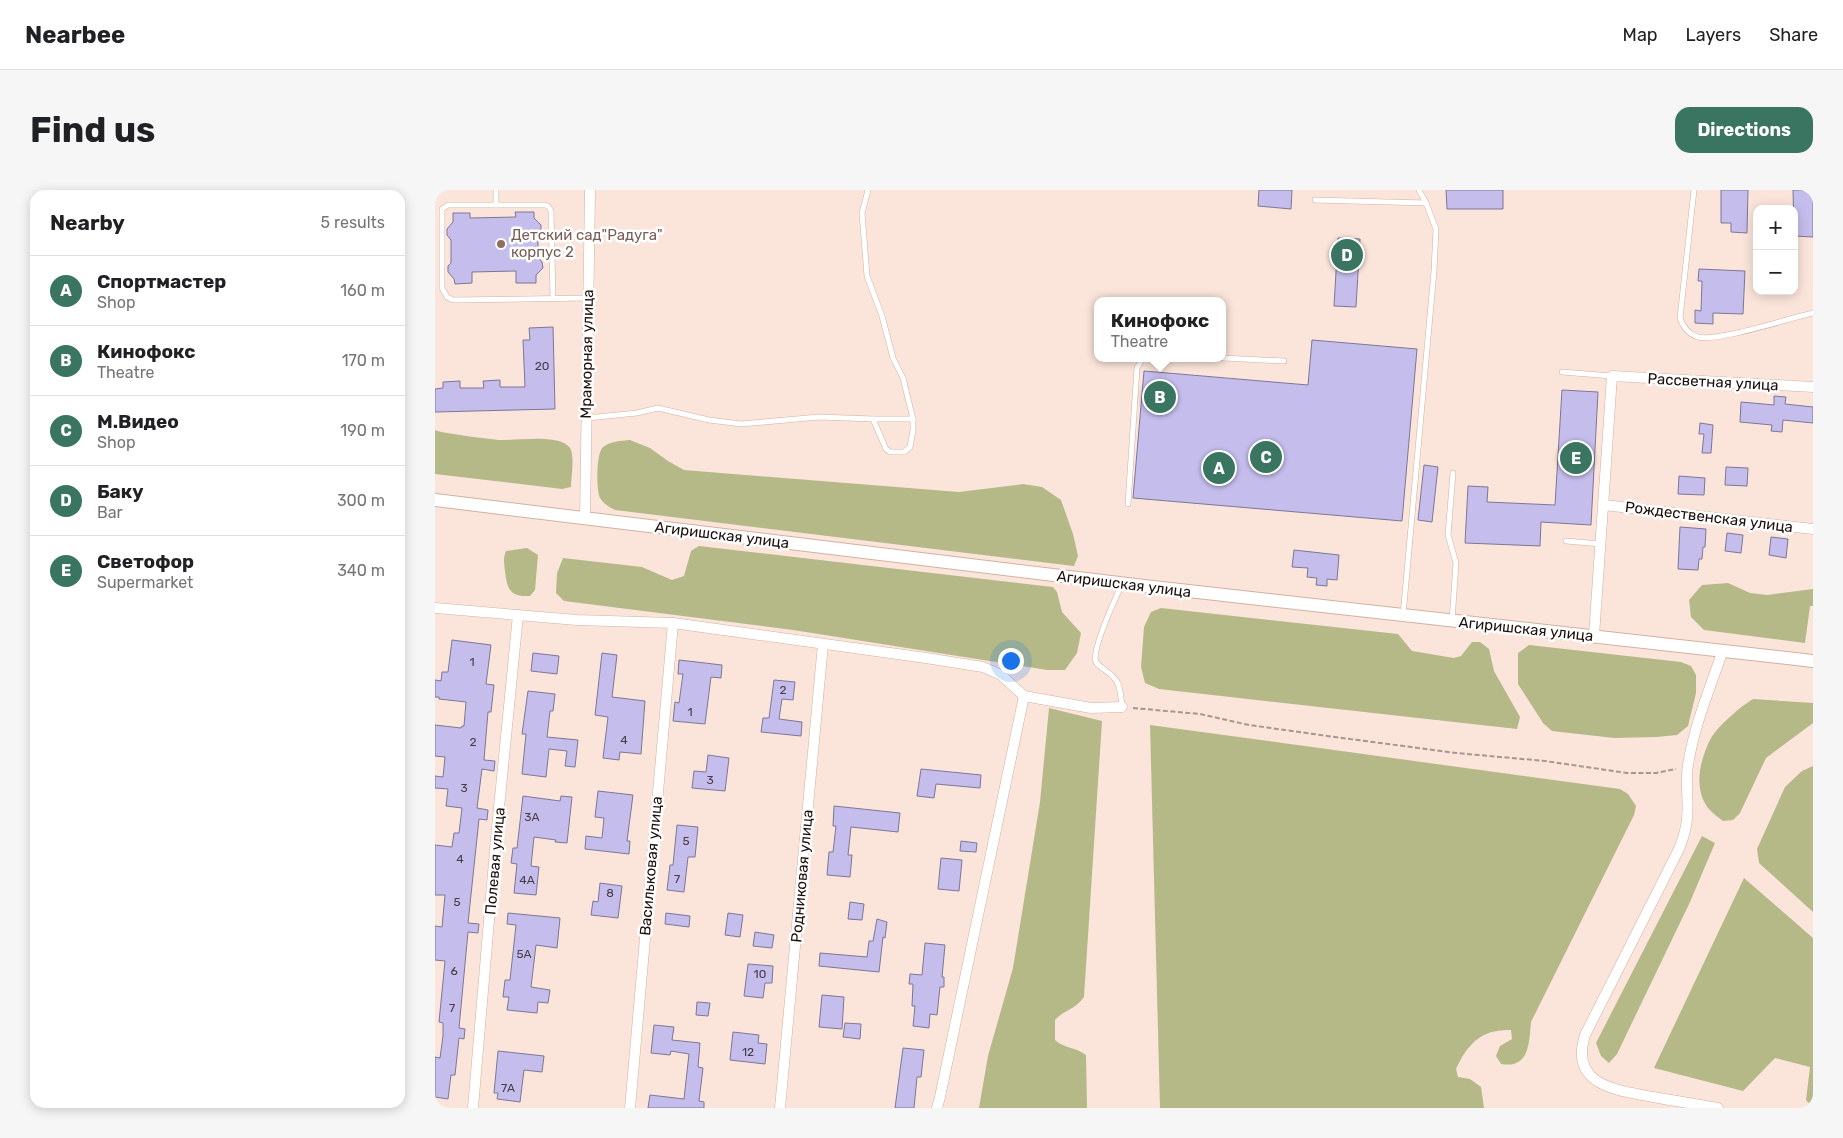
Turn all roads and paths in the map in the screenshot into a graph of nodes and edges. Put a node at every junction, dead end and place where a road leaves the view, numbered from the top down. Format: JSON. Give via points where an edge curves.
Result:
{"nodes":[{"id":1,"x":496,"y":190,"type":"edge"},
{"id":2,"x":589,"y":190,"type":"edge"},
{"id":3,"x":868,"y":190,"type":"edge"},
{"id":4,"x":1419,"y":190,"type":"edge"},
{"id":5,"x":1694,"y":190,"type":"edge"},
{"id":6,"x":1315,"y":200,"type":"dead end"},
{"id":7,"x":1426,"y":203,"type":"junction"},
{"id":8,"x":496,"y":205,"type":"junction"},
{"id":9,"x":588,"y":298,"type":"junction"},
{"id":10,"x":553,"y":299,"type":"junction"},
{"id":11,"x":1813,"y":313,"type":"edge"},
{"id":12,"x":1226,"y":358,"type":"edge"},
{"id":13,"x":1284,"y":361,"type":"dead end"},
{"id":14,"x":1141,"y":362,"type":"edge"},
{"id":15,"x":1562,"y":372,"type":"dead end"},
{"id":16,"x":1612,"y":376,"type":"junction"},
{"id":17,"x":1813,"y":387,"type":"edge"},
{"id":18,"x":586,"y":418,"type":"junction"},
{"id":19,"x":873,"y":418,"type":"junction"},
{"id":20,"x":913,"y":419,"type":"junction"},
{"id":21,"x":1453,"y":473,"type":"dead end"},
{"id":22,"x":435,"y":500,"type":"edge"},
{"id":23,"x":1128,"y":504,"type":"dead end"},
{"id":24,"x":1604,"y":504,"type":"junction"},
{"id":25,"x":585,"y":519,"type":"junction"},
{"id":26,"x":1813,"y":529,"type":"edge"},
{"id":27,"x":1566,"y":542,"type":"dead end"},
{"id":28,"x":1601,"y":544,"type":"junction"},
{"id":29,"x":1122,"y":584,"type":"junction"},
{"id":30,"x":435,"y":608,"type":"edge"},
{"id":31,"x":518,"y":615,"type":"junction"},
{"id":32,"x":1403,"y":616,"type":"junction"},
{"id":33,"x":1452,"y":621,"type":"junction"},
{"id":34,"x":673,"y":623,"type":"junction"},
{"id":35,"x":1594,"y":636,"type":"junction"},
{"id":36,"x":823,"y":644,"type":"junction"},
{"id":37,"x":1723,"y":650,"type":"junction"},
{"id":38,"x":1813,"y":661,"type":"edge"},
{"id":39,"x":1023,"y":696,"type":"junction"},
{"id":40,"x":1121,"y":707,"type":"junction"},
{"id":41,"x":1688,"y":766,"type":"junction"},
{"id":42,"x":473,"y":1108,"type":"edge"},
{"id":43,"x":630,"y":1108,"type":"edge"},
{"id":44,"x":780,"y":1108,"type":"edge"},
{"id":45,"x":937,"y":1108,"type":"edge"},
{"id":46,"x":1718,"y":1108,"type":"edge"}],
"edges":[{"from":1,"to":8,"type":"lane"},
{"from":2,"to":9,"type":"street","name":"Мраморная улица"},
{"from":3,"to":20,"type":"lane","via":[[862,213],[867,276],[893,358],[903,378]]},
{"from":4,"to":7,"type":"lane"},
{"from":5,"to":11,"type":"lane","via":[[1680,318],[1688,332],[1713,338]]},
{"from":6,"to":7,"type":"lane"},
{"from":7,"to":32,"type":"lane","via":[[1436,229],[1434,271]]},
{"from":8,"to":10,"type":"lane","via":[[549,206]]},
{"from":8,"to":10,"type":"lane","via":[[448,205],[441,209],[444,293],[453,300]]},
{"from":9,"to":10,"type":"lane"},
{"from":9,"to":18,"type":"street","name":"Мраморная улица"},
{"from":12,"to":13,"type":"lane"},
{"from":14,"to":23,"type":"lane","via":[[1137,368]]},
{"from":15,"to":16,"type":"lane"},
{"from":16,"to":17,"type":"street","name":"Рассветная улица"},
{"from":16,"to":24,"type":"street"},
{"from":18,"to":19,"type":"lane","via":[[637,414],[658,408],[741,424]]},
{"from":18,"to":25,"type":"street","name":"Мраморная улица"},
{"from":19,"to":20,"type":"lane"},
{"from":19,"to":20,"type":"lane","via":[[886,449],[896,453],[909,447]]},
{"from":21,"to":33,"type":"lane","via":[[1448,535],[1456,564]]},
{"from":22,"to":25,"type":"street","name":"Агиришская улица"},
{"from":24,"to":26,"type":"street","name":"Рождественская улица"},
{"from":24,"to":28,"type":"street"},
{"from":25,"to":29,"type":"street","name":"Агиришская улица"},
{"from":27,"to":28,"type":"lane"},
{"from":28,"to":35,"type":"street"},
{"from":29,"to":32,"type":"street","name":"Агиришская улица"},
{"from":29,"to":40,"type":"lane","via":[[1095,656],[1096,662],[1119,683]]},
{"from":30,"to":31,"type":"street"},
{"from":31,"to":34,"type":"street"},
{"from":31,"to":42,"type":"street","name":"Полевая улица"},
{"from":32,"to":33,"type":"street","name":"Агиришская улица"},
{"from":33,"to":35,"type":"street","name":"Агиришская улица"},
{"from":34,"to":36,"type":"street"},
{"from":34,"to":43,"type":"street","name":"Васильковая улица"},
{"from":35,"to":37,"type":"street","name":"Агиришская улица"},
{"from":36,"to":39,"type":"street","via":[[983,667],[1001,675]]},
{"from":36,"to":44,"type":"street","name":"Родниковая улица"},
{"from":37,"to":38,"type":"street","name":"Агиришская улица"},
{"from":37,"to":41,"type":"street"},
{"from":39,"to":40,"type":"street","via":[[1091,708]]},
{"from":39,"to":45,"type":"street"},
{"from":40,"to":41,"type":"path","via":[[1200,714],[1335,738],[1627,773],[1656,773]]},
{"from":41,"to":46,"type":"street","via":[[1685,833],[1585,1035],[1581,1058],[1585,1069],[1604,1086]]}]}
